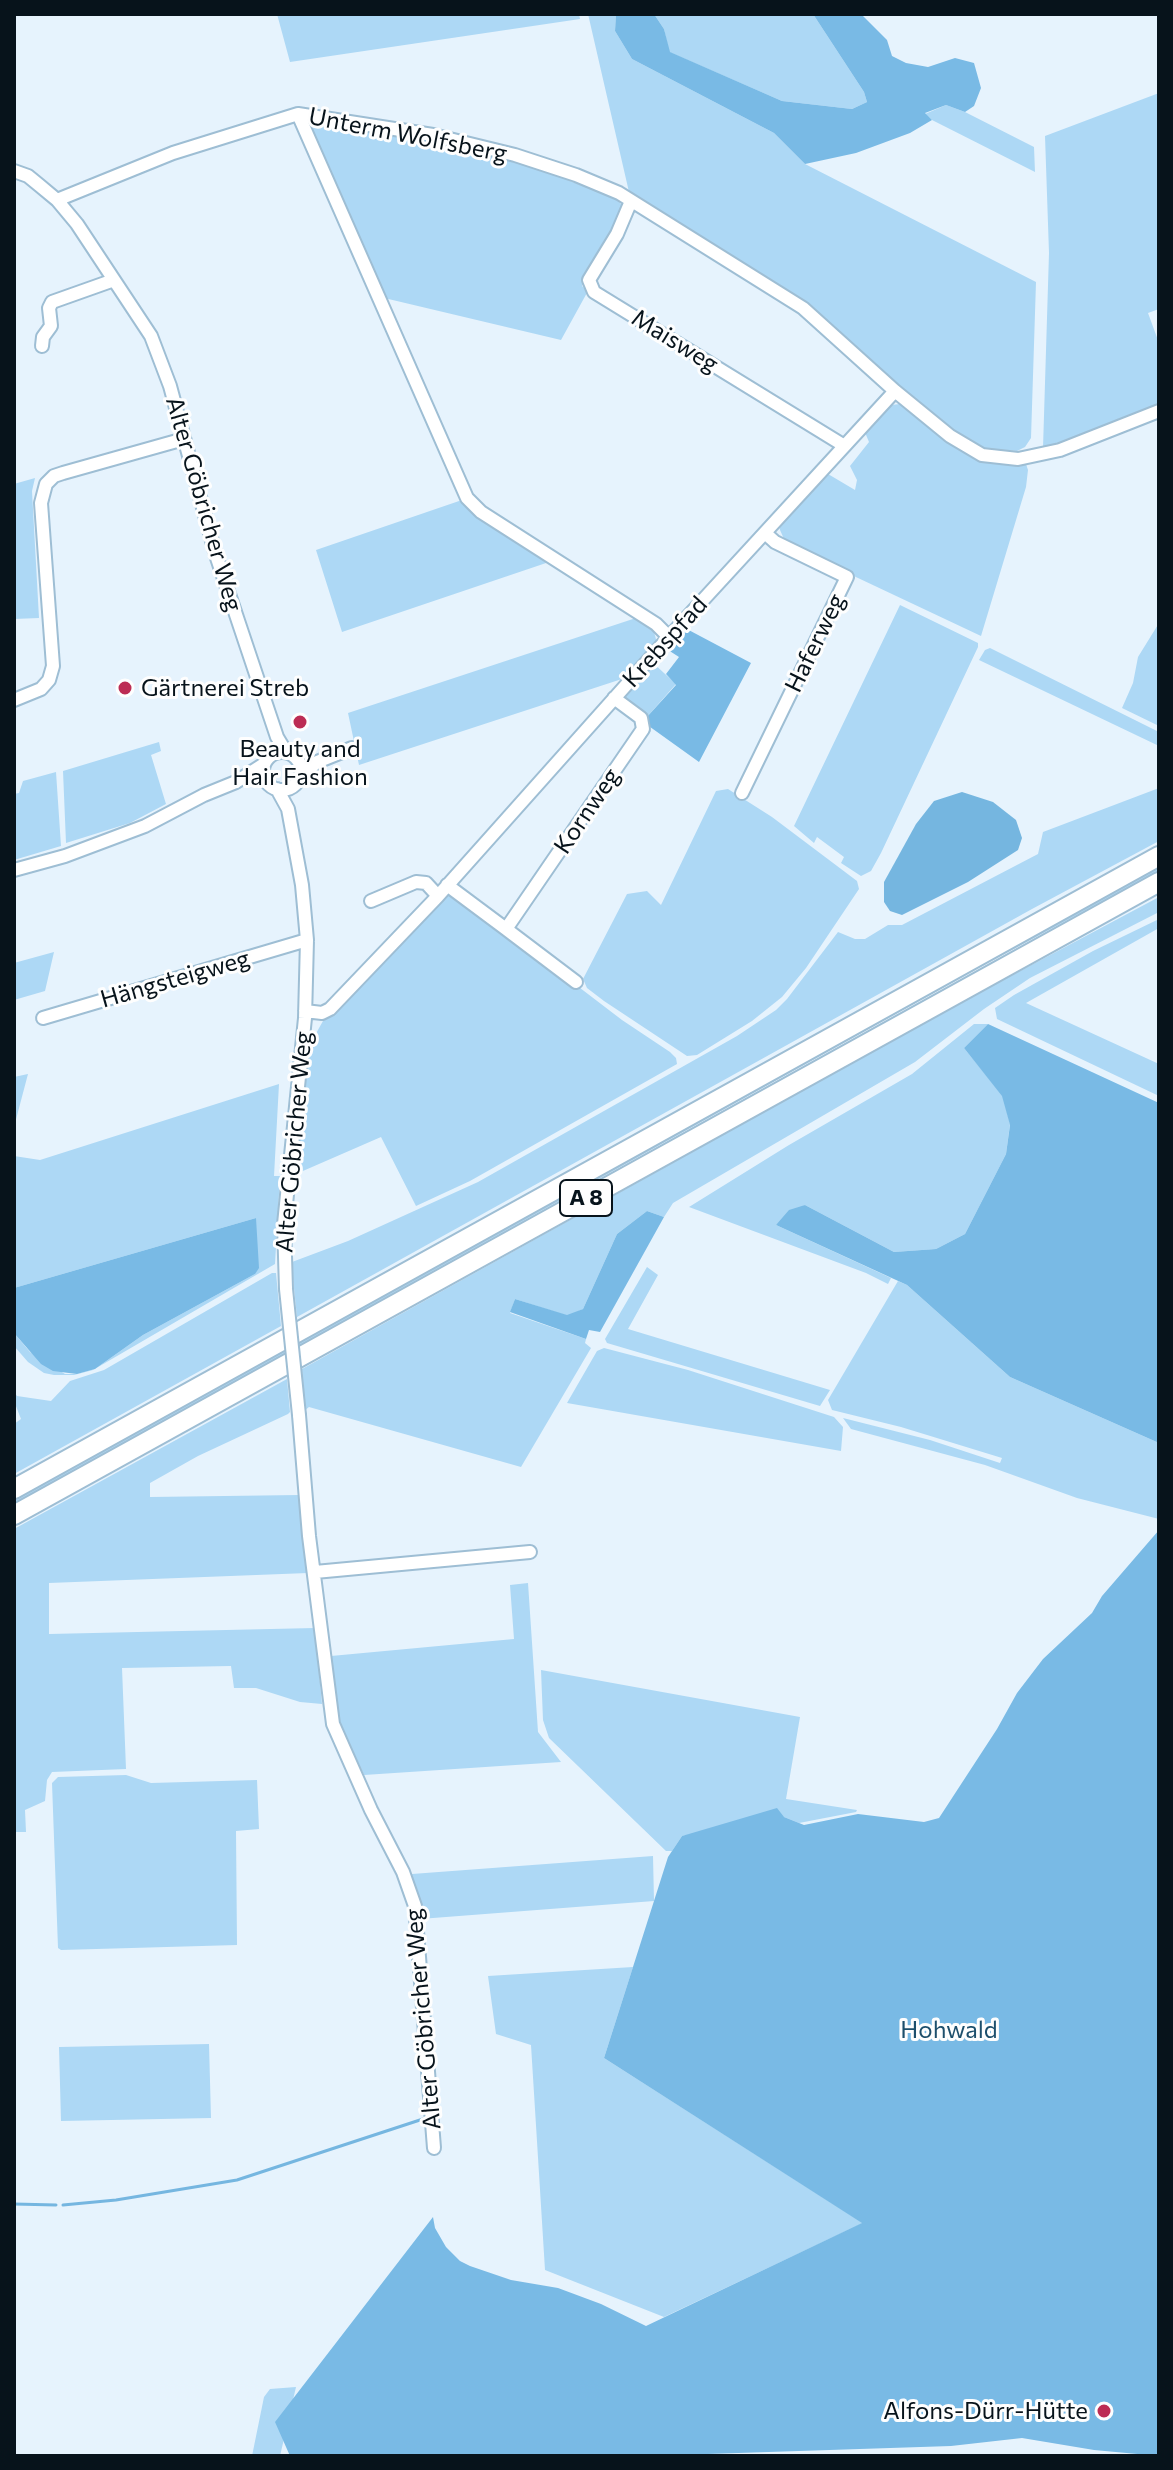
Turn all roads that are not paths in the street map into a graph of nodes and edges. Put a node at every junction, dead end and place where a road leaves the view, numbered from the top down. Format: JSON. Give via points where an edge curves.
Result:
{"nodes":[{"id":1,"x":298,"y":114,"type":"junction"},
{"id":2,"x":14,"y":171,"type":"edge"},
{"id":3,"x":57,"y":200,"type":"junction"},
{"id":4,"x":631,"y":201,"type":"junction"},
{"id":5,"x":114,"y":280,"type":"junction"},
{"id":6,"x":42,"y":346,"type":"dead end"},
{"id":7,"x":895,"y":391,"type":"junction"},
{"id":8,"x":1159,"y":411,"type":"edge"},
{"id":9,"x":184,"y":439,"type":"junction"},
{"id":10,"x":843,"y":445,"type":"junction"},
{"id":11,"x":765,"y":533,"type":"junction"},
{"id":12,"x":669,"y":637,"type":"junction"},
{"id":13,"x":614,"y":698,"type":"junction"},
{"id":14,"x":14,"y":700,"type":"edge"},
{"id":15,"x":352,"y":748,"type":"dead end"},
{"id":16,"x":286,"y":755,"type":"junction"},
{"id":17,"x":317,"y":762,"type":"junction"},
{"id":18,"x":264,"y":764,"type":"junction"},
{"id":19,"x":236,"y":782,"type":"junction"},
{"id":20,"x":297,"y":782,"type":"junction"},
{"id":21,"x":272,"y":786,"type":"junction"},
{"id":22,"x":742,"y":793,"type":"dead end"},
{"id":23,"x":288,"y":809,"type":"junction"},
{"id":24,"x":1159,"y":856,"type":"edge"},
{"id":25,"x":14,"y":870,"type":"edge"},
{"id":26,"x":1159,"y":882,"type":"edge"},
{"id":27,"x":447,"y":885,"type":"junction"},
{"id":28,"x":438,"y":896,"type":"junction"},
{"id":29,"x":371,"y":901,"type":"dead end"},
{"id":30,"x":506,"y":929,"type":"junction"},
{"id":31,"x":307,"y":940,"type":"junction"},
{"id":32,"x":576,"y":982,"type":"dead end"},
{"id":33,"x":305,"y":1011,"type":"junction"},
{"id":34,"x":43,"y":1018,"type":"dead end"},
{"id":35,"x":14,"y":1489,"type":"edge"},
{"id":36,"x":14,"y":1515,"type":"edge"},
{"id":37,"x":530,"y":1552,"type":"dead end"},
{"id":38,"x":315,"y":1572,"type":"junction"},
{"id":39,"x":434,"y":2148,"type":"dead end"}],
"edges":[{"from":1,"to":3,"type":"street","name":"Unterm Wolfsberg","via":[[173,153]]},
{"from":1,"to":4,"type":"street","name":"Unterm Wolfsberg","via":[[433,135],[515,155]]},
{"from":1,"to":12,"type":"street","via":[[467,498]]},
{"from":2,"to":3,"type":"street","name":"Alter Göbricher Weg"},
{"from":3,"to":5,"type":"street","name":"Alter Göbricher Weg"},
{"from":4,"to":7,"type":"street","name":"Unterm Wolfsberg","via":[[803,308]]},
{"from":4,"to":10,"type":"street","name":"Maisweg","via":[[589,280],[594,292]]},
{"from":5,"to":6,"type":"street","via":[[52,302],[51,326]]},
{"from":5,"to":9,"type":"street","name":"Alter Göbricher Weg","via":[[162,360]]},
{"from":7,"to":8,"type":"street","name":"Unterm Wolfsberg","via":[[969,448],[1005,459],[1060,450]]},
{"from":7,"to":10,"type":"street","name":"Krebspfad"},
{"from":9,"to":14,"type":"street","via":[[63,473],[46,484],[41,503],[53,666],[41,689]]},
{"from":9,"to":16,"type":"street","name":"Alter Göbricher Weg","via":[[215,552]]},
{"from":10,"to":11,"type":"street","name":"Krebspfad"},
{"from":11,"to":12,"type":"street","name":"Krebspfad"},
{"from":11,"to":22,"type":"street","name":"Haferweg","via":[[847,577]]},
{"from":12,"to":13,"type":"street","name":"Krebspfad"},
{"from":13,"to":27,"type":"street","name":"Krebspfad"},
{"from":13,"to":30,"type":"street","name":"Kornweg","via":[[641,718],[643,729]]},
{"from":15,"to":17,"type":"street"},
{"from":16,"to":17,"type":"street"},
{"from":16,"to":18,"type":"street"},
{"from":16,"to":20,"type":"street","via":[[301,770]]},
{"from":17,"to":20,"type":"street"},
{"from":18,"to":19,"type":"street"},
{"from":18,"to":21,"type":"street","via":[[263,775]]},
{"from":19,"to":21,"type":"street"},
{"from":19,"to":25,"type":"street","via":[[106,841]]},
{"from":20,"to":21,"type":"street"},
{"from":20,"to":23,"type":"street","name":"Alter Göbricher Weg"},
{"from":21,"to":23,"type":"street","name":"Alter Göbricher Weg"},
{"from":23,"to":31,"type":"street","name":"Alter Göbricher Weg"},
{"from":24,"to":35,"type":"highway","number":"A 8"},
{"from":26,"to":36,"type":"highway","number":"A 8"},
{"from":27,"to":28,"type":"street","name":"Krebspfad"},
{"from":27,"to":30,"type":"street"},
{"from":28,"to":29,"type":"street","via":[[426,883],[416,882]]},
{"from":28,"to":33,"type":"street","name":"Krebspfad","via":[[330,1009]]},
{"from":30,"to":32,"type":"street"},
{"from":31,"to":33,"type":"street","name":"Alter Göbricher Weg"},
{"from":31,"to":34,"type":"street","name":"Hängsteigweg"},
{"from":33,"to":38,"type":"street","name":"Alter Göbricher Weg","bridge":true,"via":[[284,1224]]},
{"from":37,"to":38,"type":"street"},
{"from":38,"to":39,"type":"street","name":"Alter Göbricher Weg","via":[[336,1734],[415,1906]]}]}
